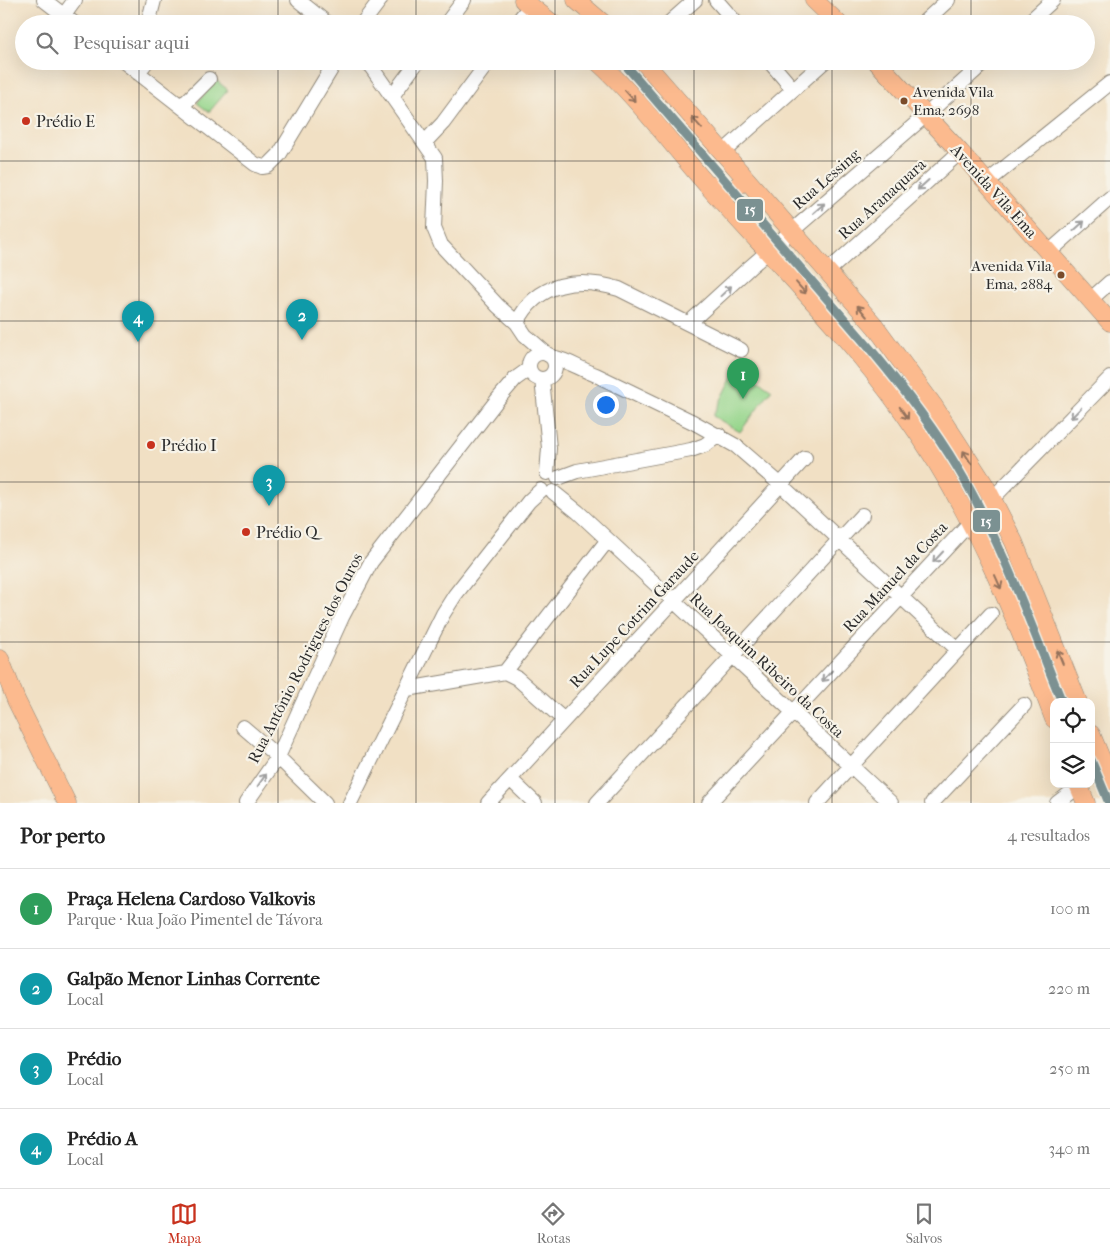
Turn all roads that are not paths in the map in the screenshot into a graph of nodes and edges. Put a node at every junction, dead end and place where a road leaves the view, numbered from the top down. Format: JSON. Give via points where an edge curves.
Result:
{"nodes":[{"id":1,"x":44,"y":0,"type":"edge"},
{"id":2,"x":74,"y":0,"type":"edge"},
{"id":3,"x":154,"y":0,"type":"edge"},
{"id":4,"x":380,"y":0,"type":"edge"},
{"id":5,"x":464,"y":0,"type":"edge"},
{"id":6,"x":576,"y":0,"type":"edge"},
{"id":7,"x":695,"y":0,"type":"edge"},
{"id":8,"x":716,"y":0,"type":"edge"},
{"id":9,"x":814,"y":0,"type":"edge"},
{"id":10,"x":948,"y":0,"type":"edge"},
{"id":11,"x":1053,"y":0,"type":"edge"},
{"id":12,"x":300,"y":1,"type":"edge"},
{"id":13,"x":526,"y":3,"type":"edge"},
{"id":14,"x":64,"y":12,"type":"edge"},
{"id":15,"x":150,"y":15,"type":"edge"},
{"id":16,"x":317,"y":15,"type":"edge"},
{"id":17,"x":369,"y":15,"type":"edge"},
{"id":18,"x":453,"y":15,"type":"edge"},
{"id":19,"x":520,"y":15,"type":"edge"},
{"id":20,"x":541,"y":15,"type":"edge"},
{"id":21,"x":594,"y":15,"type":"edge"},
{"id":22,"x":678,"y":15,"type":"edge"},
{"id":23,"x":729,"y":15,"type":"edge"},
{"id":24,"x":830,"y":15,"type":"edge"},
{"id":25,"x":932,"y":15,"type":"edge"},
{"id":26,"x":1037,"y":15,"type":"edge"},
{"id":27,"x":134,"y":70,"type":"edge"},
{"id":28,"x":140,"y":70,"type":"edge"},
{"id":29,"x":331,"y":70,"type":"edge"},
{"id":30,"x":373,"y":70,"type":"edge"},
{"id":31,"x":411,"y":70,"type":"edge"},
{"id":32,"x":482,"y":70,"type":"edge"},
{"id":33,"x":605,"y":70,"type":"edge"},
{"id":34,"x":650,"y":70,"type":"edge"},
{"id":35,"x":776,"y":70,"type":"edge"},
{"id":36,"x":815,"y":70,"type":"edge"},
{"id":37,"x":885,"y":70,"type":"edge"},
{"id":38,"x":976,"y":70,"type":"edge"},
{"id":39,"x":138,"y":73,"type":"junction"},
{"id":40,"x":209,"y":79,"type":"dead end"},
{"id":41,"x":1110,"y":83,"type":"edge"},
{"id":42,"x":793,"y":90,"type":"junction"},
{"id":43,"x":392,"y":96,"type":"junction"},
{"id":44,"x":180,"y":105,"type":"junction"},
{"id":45,"x":926,"y":116,"type":"junction"},
{"id":46,"x":425,"y":142,"type":"junction"},
{"id":47,"x":722,"y":152,"type":"junction"},
{"id":48,"x":960,"y":152,"type":"junction"},
{"id":49,"x":746,"y":180,"type":"junction"},
{"id":50,"x":986,"y":183,"type":"junction"},
{"id":51,"x":706,"y":184,"type":"junction"},
{"id":52,"x":1110,"y":198,"type":"edge"},
{"id":53,"x":792,"y":231,"type":"junction"},
{"id":54,"x":769,"y":252,"type":"junction"},
{"id":55,"x":1048,"y":252,"type":"junction"},
{"id":56,"x":828,"y":271,"type":"junction"},
{"id":57,"x":1110,"y":282,"type":"edge"},
{"id":58,"x":1090,"y":300,"type":"junction"},
{"id":59,"x":1110,"y":322,"type":"edge"},
{"id":60,"x":517,"y":323,"type":"junction"},
{"id":61,"x":689,"y":323,"type":"junction"},
{"id":62,"x":525,"y":334,"type":"junction"},
{"id":63,"x":850,"y":344,"type":"junction"},
{"id":64,"x":890,"y":346,"type":"junction"},
{"id":65,"x":741,"y":350,"type":"dead end"},
{"id":66,"x":549,"y":356,"type":"junction"},
{"id":67,"x":530,"y":365,"type":"junction"},
{"id":68,"x":583,"y":370,"type":"junction"},
{"id":69,"x":546,"y":377,"type":"junction"},
{"id":70,"x":1110,"y":378,"type":"edge"},
{"id":71,"x":718,"y":435,"type":"junction"},
{"id":72,"x":804,"y":458,"type":"dead end"},
{"id":73,"x":552,"y":475,"type":"junction"},
{"id":74,"x":780,"y":484,"type":"junction"},
{"id":75,"x":547,"y":491,"type":"junction"},
{"id":76,"x":992,"y":499,"type":"junction"},
{"id":77,"x":862,"y":515,"type":"dead end"},
{"id":78,"x":971,"y":522,"type":"junction"},
{"id":79,"x":840,"y":540,"type":"junction"},
{"id":80,"x":607,"y":541,"type":"junction"},
{"id":81,"x":900,"y":598,"type":"junction"},
{"id":82,"x":673,"y":602,"type":"junction"},
{"id":83,"x":991,"y":614,"type":"dead end"},
{"id":84,"x":958,"y":650,"type":"junction"},
{"id":85,"x":732,"y":657,"type":"junction"},
{"id":86,"x":0,"y":659,"type":"edge"},
{"id":87,"x":505,"y":672,"type":"junction"},
{"id":88,"x":406,"y":689,"type":"junction"},
{"id":89,"x":1076,"y":698,"type":"edge"},
{"id":90,"x":1024,"y":705,"type":"dead end"},
{"id":91,"x":1050,"y":709,"type":"edge"},
{"id":92,"x":793,"y":713,"type":"junction"},
{"id":93,"x":564,"y":720,"type":"junction"},
{"id":94,"x":243,"y":727,"type":"dead end"},
{"id":95,"x":278,"y":757,"type":"junction"},
{"id":96,"x":851,"y":767,"type":"junction"},
{"id":97,"x":510,"y":779,"type":"junction"},
{"id":98,"x":1082,"y":788,"type":"edge"},
{"id":99,"x":67,"y":803,"type":"edge"},
{"id":100,"x":246,"y":803,"type":"edge"},
{"id":101,"x":325,"y":803,"type":"edge"},
{"id":102,"x":350,"y":803,"type":"edge"},
{"id":103,"x":488,"y":803,"type":"edge"},
{"id":104,"x":535,"y":803,"type":"edge"},
{"id":105,"x":597,"y":803,"type":"edge"},
{"id":106,"x":709,"y":803,"type":"edge"},
{"id":107,"x":817,"y":803,"type":"edge"},
{"id":108,"x":891,"y":803,"type":"edge"},
{"id":109,"x":932,"y":803,"type":"edge"},
{"id":110,"x":1057,"y":803,"type":"edge"}],
"edges":[{"from":1,"to":14,"type":"street"},
{"from":2,"to":14,"type":"street"},
{"from":3,"to":15,"type":"street"},
{"from":4,"to":17,"type":"street"},
{"from":5,"to":18,"type":"street"},
{"from":6,"to":21,"type":"main road"},
{"from":7,"to":22,"type":"street"},
{"from":8,"to":23,"type":"street"},
{"from":9,"to":24,"type":"main road"},
{"from":10,"to":25,"type":"street"},
{"from":11,"to":26,"type":"street"},
{"from":12,"to":16,"type":"street"},
{"from":13,"to":19,"type":"street"},
{"from":13,"to":20,"type":"main road"},
{"from":27,"to":39,"type":"street"},
{"from":28,"to":39,"type":"street"},
{"from":29,"to":44,"type":"street","via":[[279,155],[268,166],[255,164]]},
{"from":30,"to":43,"type":"street"},
{"from":31,"to":43,"type":"street"},
{"from":32,"to":46,"type":"street"},
{"from":33,"to":51,"type":"main road","one_way":true},
{"from":47,"to":34,"type":"main road","one_way":true},
{"from":35,"to":42,"type":"street"},
{"from":36,"to":42,"type":"street"},
{"from":37,"to":45,"type":"main road","name":"Avenida Vila Ema"},
{"from":38,"to":45,"type":"street","name":"Rua Lessing"},
{"from":39,"to":44,"type":"street"},
{"from":40,"to":44,"type":"street"},
{"from":41,"to":50,"type":"street"},
{"from":42,"to":47,"type":"street"},
{"from":43,"to":46,"type":"street"},
{"from":45,"to":48,"type":"main road","name":"Avenida Vila Ema"},
{"from":53,"to":45,"type":"street","name":"Rua Lessing","one_way":true},
{"from":46,"to":60,"type":"street","via":[[436,164],[436,237]]},
{"from":47,"to":49,"type":"main road"},
{"from":48,"to":50,"type":"main road","name":"Avenida Vila Ema"},
{"from":48,"to":56,"type":"street","name":"Rua Aranaquara","one_way":true},
{"from":49,"to":51,"type":"main road","via":[[736,188],[722,189]]},
{"from":49,"to":53,"type":"main road"},
{"from":50,"to":55,"type":"main road","name":"Avenida Vila Ema"},
{"from":51,"to":54,"type":"main road"},
{"from":55,"to":52,"type":"street","one_way":true},
{"from":53,"to":54,"type":"street","name":"Rua Lessing"},
{"from":53,"to":56,"type":"main road"},
{"from":61,"to":54,"type":"street","name":"Rua Lessing","one_way":true},
{"from":54,"to":63,"type":"main road","one_way":true},
{"from":55,"to":58,"type":"main road","name":"Avenida Vila Ema"},
{"from":64,"to":56,"type":"main road","one_way":true},
{"from":57,"to":58,"type":"street"},
{"from":58,"to":59,"type":"main road","name":"Avenida Vila Ema"},
{"from":60,"to":61,"type":"street","via":[[524,309],[544,292],[583,282],[619,289]]},
{"from":60,"to":62,"type":"street"},
{"from":61,"to":65,"type":"street"},
{"from":62,"to":66,"type":"street"},
{"from":62,"to":67,"type":"street"},
{"from":63,"to":64,"type":"main road","via":[[865,336]]},
{"from":63,"to":78,"type":"main road","one_way":true,"via":[[904,412]]},
{"from":76,"to":64,"type":"main road","one_way":true,"via":[[948,426]]},
{"from":66,"to":67,"type":"street","via":[[536,355]]},
{"from":66,"to":68,"type":"street"},
{"from":66,"to":69,"type":"street","via":[[554,365]]},
{"from":67,"to":69,"type":"street","via":[[534,376]]},
{"from":67,"to":95,"type":"street","name":"Rua Antônio Rodrigues dos Ouros","via":[[498,399],[371,562],[342,616]]},
{"from":68,"to":69,"type":"street"},
{"from":68,"to":71,"type":"street"},
{"from":69,"to":73,"type":"street"},
{"from":70,"to":76,"type":"street","name":"Rua Manuel da Costa","one_way":true},
{"from":71,"to":73,"type":"street","via":[[691,450]]},
{"from":71,"to":74,"type":"street","via":[[736,446]]},
{"from":72,"to":74,"type":"street","name":"Rua Lupe Cotrim Garaude"},
{"from":73,"to":75,"type":"street","via":[[558,488]]},
{"from":74,"to":79,"type":"street"},
{"from":74,"to":82,"type":"street","name":"Rua Lupe Cotrim Garaude"},
{"from":75,"to":80,"type":"street","name":"Rua Joaquim Ribeiro da Costa","via":[[578,512]]},
{"from":75,"to":88,"type":"street","via":[[529,500],[455,595]]},
{"from":76,"to":78,"type":"street","name":"Rua Manuel da Costa"},
{"from":89,"to":76,"type":"main road","one_way":true,"via":[[1014,542]]},
{"from":77,"to":79,"type":"street"},
{"from":78,"to":81,"type":"street","name":"Rua Manuel da Costa","one_way":true},
{"from":78,"to":91,"type":"main road","one_way":true},
{"from":79,"to":81,"type":"street"},
{"from":79,"to":85,"type":"street"},
{"from":80,"to":82,"type":"street","name":"Rua Joaquim Ribeiro da Costa"},
{"from":80,"to":87,"type":"street"},
{"from":81,"to":84,"type":"street"},
{"from":81,"to":92,"type":"street","name":"Rua Manuel da Costa","one_way":true},
{"from":82,"to":85,"type":"street","name":"Rua Joaquim Ribeiro da Costa"},
{"from":82,"to":93,"type":"street","name":"Rua Lupe Cotrim Garaude"},
{"from":83,"to":84,"type":"street"},
{"from":84,"to":96,"type":"street"},
{"from":85,"to":92,"type":"street","name":"Rua Joaquim Ribeiro da Costa"},
{"from":85,"to":105,"type":"street"},
{"from":86,"to":99,"type":"main road","via":[[16,700]]},
{"from":87,"to":88,"type":"street"},
{"from":87,"to":93,"type":"street","via":[[517,678]]},
{"from":88,"to":102,"type":"street"},
{"from":90,"to":109,"type":"street"},
{"from":92,"to":96,"type":"street","name":"Rua Joaquim Ribeiro da Costa"},
{"from":92,"to":106,"type":"street","name":"Rua Manuel da Costa"},
{"from":93,"to":97,"type":"street","name":"Rua Lupe Cotrim Garaude"},
{"from":94,"to":95,"type":"street"},
{"from":100,"to":95,"type":"street","name":"Rua Antônio Rodrigues dos Ouros","one_way":true},
{"from":95,"to":101,"type":"street"},
{"from":96,"to":107,"type":"street"},
{"from":96,"to":108,"type":"street","name":"Rua Joaquim Ribeiro da Costa"},
{"from":97,"to":103,"type":"street","name":"Rua Lupe Cotrim Garaude"},
{"from":97,"to":104,"type":"street"},
{"from":98,"to":110,"type":"street"}]}
